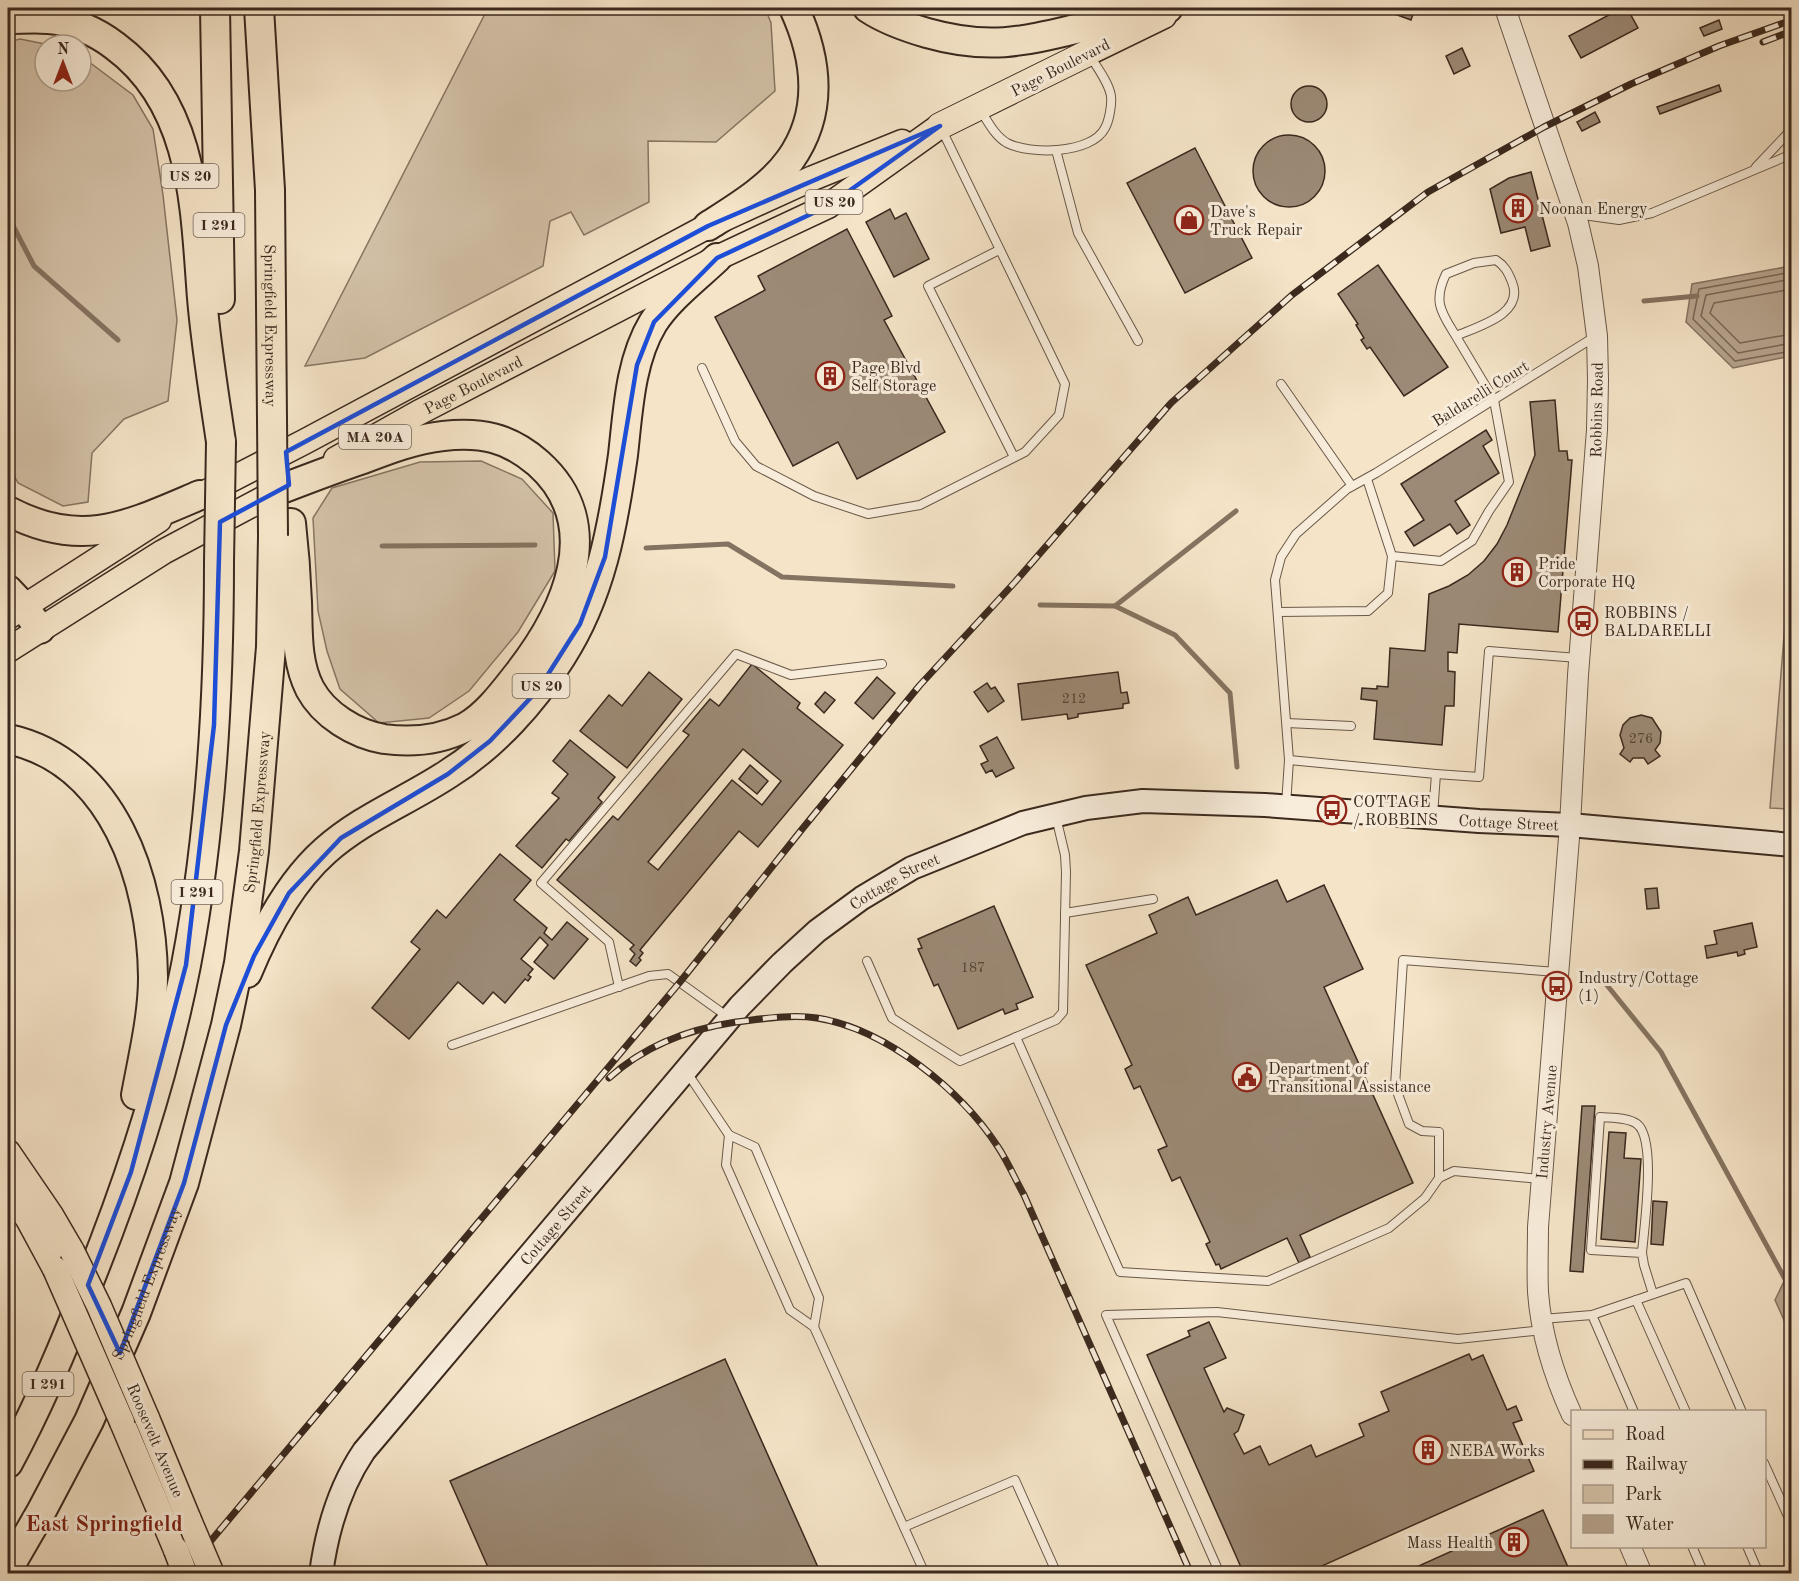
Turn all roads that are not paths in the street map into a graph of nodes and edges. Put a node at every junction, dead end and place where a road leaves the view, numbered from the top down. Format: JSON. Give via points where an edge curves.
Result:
{"nodes":[{"id":1,"x":216,"y":8,"type":"edge"},
{"id":2,"x":259,"y":8,"type":"edge"},
{"id":3,"x":274,"y":8,"type":"edge"},
{"id":4,"x":794,"y":8,"type":"edge"},
{"id":5,"x":868,"y":8,"type":"edge"},
{"id":6,"x":1168,"y":8,"type":"edge"},
{"id":7,"x":1180,"y":8,"type":"edge"},
{"id":8,"x":1505,"y":8,"type":"edge"},
{"id":9,"x":8,"y":19,"type":"edge"},
{"id":10,"x":1088,"y":53,"type":"junction"},
{"id":11,"x":978,"y":108,"type":"junction"},
{"id":12,"x":940,"y":126,"type":"junction"},
{"id":13,"x":1791,"y":129,"type":"edge"},
{"id":14,"x":1056,"y":150,"type":"junction"},
{"id":15,"x":1791,"y":154,"type":"edge"},
{"id":16,"x":268,"y":168,"type":"junction"},
{"id":17,"x":1753,"y":171,"type":"junction"},
{"id":18,"x":1575,"y":214,"type":"junction"},
{"id":19,"x":708,"y":226,"type":"junction"},
{"id":20,"x":999,"y":250,"type":"junction"},
{"id":21,"x":717,"y":258,"type":"junction"},
{"id":22,"x":1456,"y":336,"type":"junction"},
{"id":23,"x":1597,"y":336,"type":"junction"},
{"id":24,"x":1138,"y":341,"type":"dead end"},
{"id":25,"x":702,"y":368,"type":"dead end"},
{"id":26,"x":1281,"y":384,"type":"dead end"},
{"id":27,"x":1494,"y":400,"type":"junction"},
{"id":28,"x":220,"y":442,"type":"junction"},
{"id":29,"x":1014,"y":458,"type":"junction"},
{"id":30,"x":1367,"y":478,"type":"junction"},
{"id":31,"x":1352,"y":486,"type":"junction"},
{"id":32,"x":284,"y":488,"type":"junction"},
{"id":33,"x":200,"y":495,"type":"junction"},
{"id":34,"x":8,"y":511,"type":"edge"},
{"id":35,"x":282,"y":529,"type":"junction"},
{"id":36,"x":1392,"y":556,"type":"junction"},
{"id":37,"x":13,"y":604,"type":"edge"},
{"id":38,"x":1278,"y":612,"type":"junction"},
{"id":39,"x":40,"y":629,"type":"junction"},
{"id":40,"x":8,"y":650,"type":"edge"},
{"id":41,"x":1580,"y":658,"type":"junction"},
{"id":42,"x":882,"y":664,"type":"dead end"},
{"id":43,"x":1287,"y":723,"type":"junction"},
{"id":44,"x":1351,"y":726,"type":"dead end"},
{"id":45,"x":8,"y":739,"type":"edge"},
{"id":46,"x":1290,"y":760,"type":"junction"},
{"id":47,"x":1436,"y":774,"type":"junction"},
{"id":48,"x":1286,"y":807,"type":"junction"},
{"id":49,"x":1055,"y":816,"type":"junction"},
{"id":50,"x":1433,"y":817,"type":"junction"},
{"id":51,"x":1570,"y":825,"type":"junction"},
{"id":52,"x":1791,"y":845,"type":"edge"},
{"id":53,"x":1152,"y":899,"type":"dead end"},
{"id":54,"x":1065,"y":913,"type":"junction"},
{"id":55,"x":867,"y":961,"type":"dead end"},
{"id":56,"x":1558,"y":972,"type":"junction"},
{"id":57,"x":619,"y":987,"type":"junction"},
{"id":58,"x":729,"y":1018,"type":"junction"},
{"id":59,"x":226,"y":1025,"type":"junction"},
{"id":60,"x":1016,"y":1037,"type":"junction"},
{"id":61,"x":452,"y":1045,"type":"dead end"},
{"id":62,"x":685,"y":1070,"type":"junction"},
{"id":63,"x":729,"y":1135,"type":"junction"},
{"id":64,"x":8,"y":1152,"type":"edge"},
{"id":65,"x":1439,"y":1178,"type":"junction"},
{"id":66,"x":1542,"y":1180,"type":"junction"},
{"id":67,"x":8,"y":1191,"type":"edge"},
{"id":68,"x":117,"y":1212,"type":"junction"},
{"id":69,"x":1642,"y":1253,"type":"junction"},
{"id":70,"x":1653,"y":1294,"type":"junction"},
{"id":71,"x":1636,"y":1300,"type":"junction"},
{"id":72,"x":1592,"y":1315,"type":"junction"},
{"id":73,"x":1543,"y":1324,"type":"junction"},
{"id":74,"x":814,"y":1327,"type":"junction"},
{"id":75,"x":1633,"y":1410,"type":"edge"},
{"id":76,"x":1685,"y":1410,"type":"edge"},
{"id":77,"x":1741,"y":1410,"type":"edge"},
{"id":78,"x":1571,"y":1413,"type":"edge"},
{"id":79,"x":8,"y":1463,"type":"edge"},
{"id":80,"x":1766,"y":1468,"type":"edge"},
{"id":81,"x":1791,"y":1524,"type":"edge"},
{"id":82,"x":904,"y":1527,"type":"junction"},
{"id":83,"x":1631,"y":1548,"type":"edge"},
{"id":84,"x":1693,"y":1548,"type":"edge"},
{"id":85,"x":1748,"y":1548,"type":"edge"},
{"id":86,"x":8,"y":1569,"type":"edge"},
{"id":87,"x":185,"y":1574,"type":"edge"},
{"id":88,"x":212,"y":1574,"type":"edge"},
{"id":89,"x":321,"y":1574,"type":"edge"},
{"id":90,"x":925,"y":1574,"type":"edge"},
{"id":91,"x":1057,"y":1574,"type":"edge"},
{"id":92,"x":1220,"y":1574,"type":"edge"},
{"id":93,"x":1642,"y":1574,"type":"edge"},
{"id":94,"x":1704,"y":1574,"type":"edge"},
{"id":95,"x":1759,"y":1574,"type":"edge"}],
"edges":[{"from":1,"to":28,"type":"highway","number":"I 291"},
{"from":2,"to":16,"type":"highway","name":"Springfield Expressway","number":"I 291"},
{"from":3,"to":16,"type":"highway"},
{"from":4,"to":19,"type":"highway","via":[[813,67],[810,117],[789,160],[777,174]]},
{"from":5,"to":6,"type":"highway","via":[[910,28],[981,44],[1030,40]]},
{"from":7,"to":10,"type":"main road","name":"Page Boulevard","number":"US 20"},
{"from":8,"to":18,"type":"street","name":"Robbins Road"},
{"from":9,"to":28,"type":"highway","number":"US 20","via":[[59,20],[108,40],[138,66],[171,113],[192,182]]},
{"from":10,"to":11,"type":"highway","name":"Page Boulevard","number":"US 20"},
{"from":10,"to":14,"type":"lane","via":[[1111,95],[1105,129],[1094,139],[1068,150]]},
{"from":11,"to":12,"type":"highway","name":"Page Boulevard","number":"US 20"},
{"from":11,"to":14,"type":"lane","via":[[1007,142],[1026,149]]},
{"from":12,"to":19,"type":"main road","name":"Page Boulevard","number":"US 20"},
{"from":12,"to":20,"type":"lane"},
{"from":12,"to":21,"type":"main road","name":"Page Boulevard","number":"US 20","via":[[828,206]]},
{"from":13,"to":17,"type":"lane"},
{"from":14,"to":24,"type":"lane","via":[[1078,233]]},
{"from":15,"to":17,"type":"lane"},
{"from":16,"to":35,"type":"highway","name":"Springfield Expressway","number":"I 291","bridge":true,"via":[[270,309]]},
{"from":17,"to":18,"type":"lane","via":[[1652,213],[1619,220]]},
{"from":18,"to":23,"type":"street","name":"Robbins Road","via":[[1588,266]]},
{"from":19,"to":33,"type":"main road","name":"Page Boulevard","number":"US 20"},
{"from":20,"to":29,"type":"lane","via":[[1065,384],[1059,415],[1025,452]]},
{"from":20,"to":29,"type":"lane","via":[[928,286]]},
{"from":21,"to":32,"type":"main road","name":"Page Boulevard","number":"MA 20A","via":[[418,413]]},
{"from":21,"to":59,"type":"highway","number":"US 20","via":[[664,309],[644,341],[634,379],[605,557],[590,602],[562,655],[521,709],[468,760],[356,827],[319,857],[271,922]]},
{"from":22,"to":22,"type":"lane","via":[[1439,306],[1438,290],[1446,274],[1474,262],[1496,260],[1506,267],[1516,293],[1512,305],[1494,319]]},
{"from":22,"to":27,"type":"lane"},
{"from":23,"to":27,"type":"lane","name":"Baldarelli Court"},
{"from":23,"to":41,"type":"street","name":"Robbins Road","via":[[1597,430]]},
{"from":25,"to":29,"type":"lane","via":[[735,441],[756,466],[814,496],[868,514],[920,505]]},
{"from":26,"to":31,"type":"lane"},
{"from":27,"to":30,"type":"lane","name":"Baldarelli Court"},
{"from":27,"to":36,"type":"lane","via":[[1509,482],[1472,541],[1441,561]]},
{"from":28,"to":68,"type":"highway","number":"I 291","bridge":true,"via":[[214,725],[191,932],[166,1049]]},
{"from":30,"to":31,"type":"lane","name":"Baldarelli Court"},
{"from":30,"to":36,"type":"lane"},
{"from":31,"to":38,"type":"lane","name":"Baldarelli Court","via":[[1296,534],[1281,557],[1275,580]]},
{"from":32,"to":35,"type":"highway","via":[[405,443],[442,436],[493,437],[530,456],[551,477],[574,522],[575,549],[563,599],[542,640],[508,687],[465,727],[410,742],[375,737],[351,727],[325,709],[310,690],[299,647],[295,562]]},
{"from":32,"to":39,"type":"main road","name":"Page Boulevard","number":"MA 20A","via":[[164,552]]},
{"from":33,"to":34,"type":"highway","number":"US 20","via":[[129,524],[95,531],[61,531]]},
{"from":33,"to":37,"type":"main road","name":"Page Boulevard"},
{"from":35,"to":59,"type":"highway","name":"Springfield Expressway","number":"I 291","via":[[254,851]]},
{"from":36,"to":38,"type":"lane","via":[[1388,593],[1368,611]]},
{"from":37,"to":39,"type":"highway"},
{"from":38,"to":43,"type":"lane","name":"Baldarelli Court"},
{"from":39,"to":40,"type":"main road","name":"Page Boulevard","number":"MA 20A"},
{"from":41,"to":47,"type":"lane","via":[[1489,651],[1479,777]]},
{"from":41,"to":51,"type":"street","name":"Robbins Road"},
{"from":42,"to":57,"type":"lane","via":[[791,675],[736,654],[541,883],[609,942]]},
{"from":43,"to":44,"type":"lane"},
{"from":43,"to":46,"type":"lane","name":"Baldarelli Court"},
{"from":45,"to":68,"type":"highway","via":[[54,758],[87,782],[112,816],[147,906],[152,995]]},
{"from":46,"to":47,"type":"lane"},
{"from":46,"to":48,"type":"lane","name":"Baldarelli Court"},
{"from":47,"to":50,"type":"lane"},
{"from":48,"to":49,"type":"main road","name":"Cottage Street","via":[[1143,801]]},
{"from":48,"to":50,"type":"main road","name":"Cottage Street"},
{"from":49,"to":54,"type":"lane","via":[[1065,855]]},
{"from":49,"to":58,"type":"main road","name":"Cottage Street","via":[[1023,823],[964,845],[912,868],[862,898],[817,931]]},
{"from":50,"to":51,"type":"main road","name":"Cottage Street"},
{"from":51,"to":52,"type":"main road","name":"Cottage Street"},
{"from":51,"to":56,"type":"street","name":"Industry Avenue"},
{"from":53,"to":54,"type":"lane"},
{"from":54,"to":60,"type":"lane","via":[[1063,1012],[1056,1020]]},
{"from":55,"to":60,"type":"lane","via":[[892,1018],[960,1061]]},
{"from":56,"to":65,"type":"lane","via":[[1403,960],[1395,1086],[1409,1124],[1422,1131],[1439,1132]]},
{"from":56,"to":66,"type":"street","name":"Industry Avenue"},
{"from":57,"to":58,"type":"lane","via":[[668,974]]},
{"from":57,"to":61,"type":"lane"},
{"from":58,"to":62,"type":"main road","name":"Cottage Street"},
{"from":59,"to":86,"type":"highway","name":"Springfield Expressway","number":"I 291","via":[[184,1184],[136,1313],[89,1421]]},
{"from":60,"to":65,"type":"lane","via":[[1120,1272],[1268,1281],[1389,1228],[1425,1198]]},
{"from":62,"to":63,"type":"lane"},
{"from":62,"to":89,"type":"main road","name":"Cottage Street","via":[[364,1451],[352,1468],[330,1523]]},
{"from":63,"to":74,"type":"lane","via":[[726,1165],[790,1310]]},
{"from":63,"to":74,"type":"lane","via":[[755,1147],[819,1298]]},
{"from":64,"to":88,"type":"main road","name":"Roosevelt Avenue","bridge":true,"via":[[51,1215],[99,1306]]},
{"from":65,"to":66,"type":"lane","via":[[1454,1171]]},
{"from":66,"to":73,"type":"street","name":"Industry Avenue","via":[[1538,1293]]},
{"from":67,"to":87,"type":"main road","name":"Roosevelt Avenue","bridge":true,"via":[[55,1269]]},
{"from":68,"to":79,"type":"highway","number":"I 291","via":[[49,1382]]},
{"from":69,"to":69,"type":"lane","via":[[1649,1155],[1644,1135],[1638,1124],[1600,1117],[1591,1250]]},
{"from":69,"to":70,"type":"lane"},
{"from":70,"to":71,"type":"lane"},
{"from":70,"to":77,"type":"lane","via":[[1686,1283]]},
{"from":71,"to":72,"type":"lane"},
{"from":71,"to":76,"type":"lane"},
{"from":72,"to":73,"type":"lane"},
{"from":72,"to":75,"type":"lane"},
{"from":73,"to":78,"type":"street","name":"Industry Avenue","via":[[1557,1380]]},
{"from":73,"to":92,"type":"lane","via":[[1458,1339],[1217,1312],[1106,1315]]},
{"from":74,"to":82,"type":"lane"},
{"from":80,"to":81,"type":"lane"},
{"from":82,"to":90,"type":"lane"},
{"from":82,"to":91,"type":"lane","via":[[1015,1480]]},
{"from":83,"to":93,"type":"street"},
{"from":84,"to":94,"type":"lane"},
{"from":85,"to":95,"type":"lane"}]}
